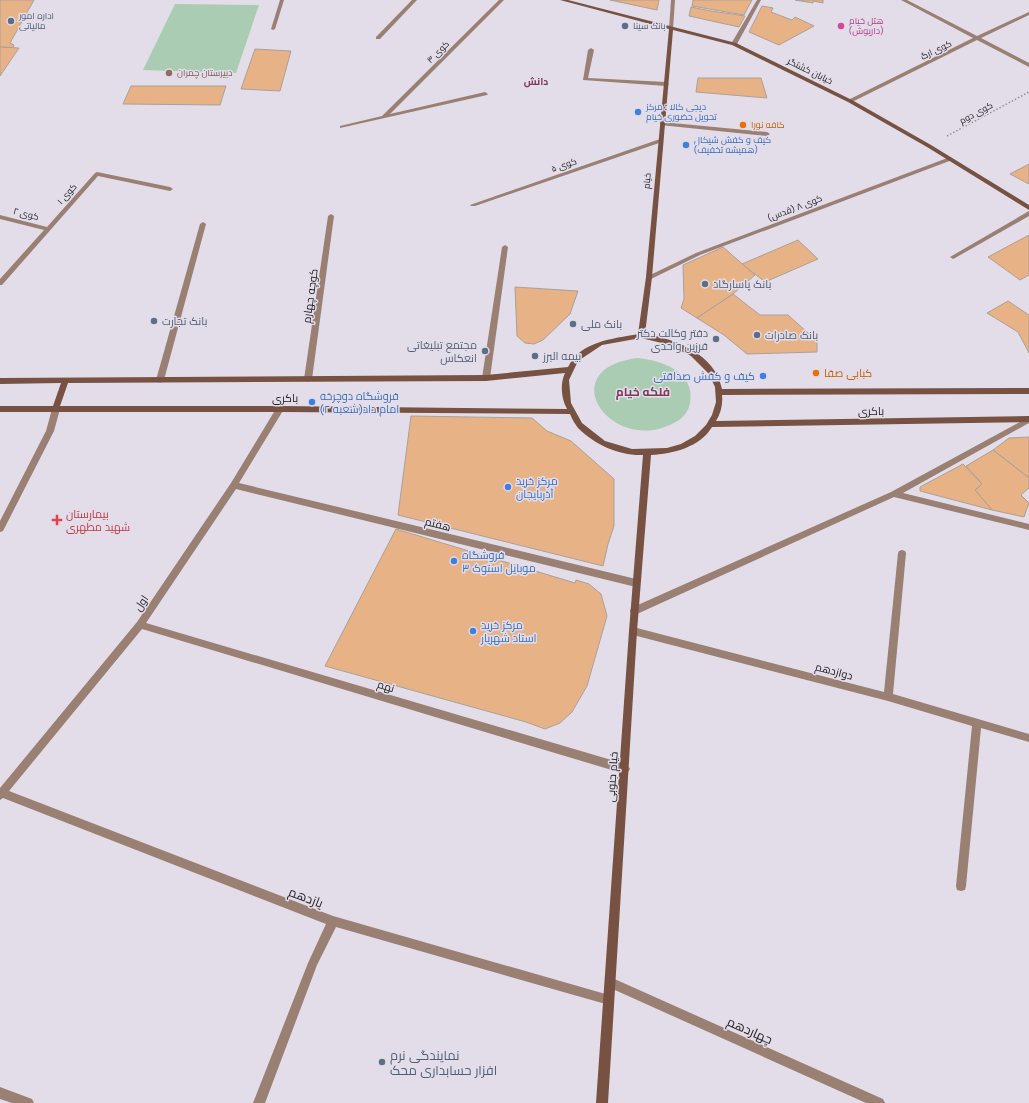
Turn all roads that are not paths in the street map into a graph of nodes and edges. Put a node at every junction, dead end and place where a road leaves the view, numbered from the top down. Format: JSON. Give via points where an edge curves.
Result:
{"nodes":[{"id":1,"x":282,"y":0,"type":"edge"},
{"id":2,"x":415,"y":0,"type":"edge"},
{"id":3,"x":502,"y":0,"type":"edge"},
{"id":4,"x":562,"y":0,"type":"edge"},
{"id":5,"x":673,"y":0,"type":"edge"},
{"id":6,"x":758,"y":0,"type":"edge"},
{"id":7,"x":902,"y":0,"type":"edge"},
{"id":8,"x":1029,"y":14,"type":"edge"},
{"id":9,"x":671,"y":28,"type":"junction"},
{"id":10,"x":273,"y":29,"type":"dead end"},
{"id":11,"x":378,"y":38,"type":"dead end"},
{"id":12,"x":979,"y":39,"type":"junction"},
{"id":13,"x":734,"y":44,"type":"junction"},
{"id":14,"x":591,"y":50,"type":"dead end"},
{"id":15,"x":1029,"y":66,"type":"edge"},
{"id":16,"x":666,"y":84,"type":"junction"},
{"id":17,"x":485,"y":94,"type":"dead end"},
{"id":18,"x":850,"y":101,"type":"junction"},
{"id":19,"x":385,"y":116,"type":"junction"},
{"id":20,"x":662,"y":124,"type":"junction"},
{"id":21,"x":342,"y":127,"type":"dead end"},
{"id":22,"x":768,"y":134,"type":"dead end"},
{"id":23,"x":660,"y":141,"type":"junction"},
{"id":24,"x":950,"y":159,"type":"junction"},
{"id":25,"x":170,"y":189,"type":"dead end"},
{"id":26,"x":473,"y":205,"type":"dead end"},
{"id":27,"x":1029,"y":208,"type":"edge"},
{"id":28,"x":1029,"y":212,"type":"edge"},
{"id":29,"x":331,"y":216,"type":"dead end"},
{"id":30,"x":0,"y":217,"type":"edge"},
{"id":31,"x":203,"y":224,"type":"dead end"},
{"id":32,"x":48,"y":229,"type":"junction"},
{"id":33,"x":505,"y":247,"type":"dead end"},
{"id":34,"x":953,"y":257,"type":"dead end"},
{"id":35,"x":649,"y":276,"type":"junction"},
{"id":36,"x":0,"y":283,"type":"edge"},
{"id":37,"x":641,"y":336,"type":"junction"},
{"id":38,"x":568,"y":370,"type":"junction"},
{"id":39,"x":486,"y":378,"type":"junction"},
{"id":40,"x":308,"y":379,"type":"junction"},
{"id":41,"x":160,"y":380,"type":"junction"},
{"id":42,"x":0,"y":381,"type":"edge"},
{"id":43,"x":65,"y":381,"type":"junction"},
{"id":44,"x":1029,"y":391,"type":"edge"},
{"id":45,"x":720,"y":392,"type":"junction"},
{"id":46,"x":0,"y":409,"type":"edge"},
{"id":47,"x":56,"y":409,"type":"junction"},
{"id":48,"x":280,"y":409,"type":"junction"},
{"id":49,"x":569,"y":412,"type":"junction"},
{"id":50,"x":1029,"y":420,"type":"edge"},
{"id":51,"x":712,"y":424,"type":"junction"},
{"id":52,"x":647,"y":453,"type":"junction"},
{"id":53,"x":234,"y":486,"type":"junction"},
{"id":54,"x":894,"y":494,"type":"junction"},
{"id":55,"x":1029,"y":527,"type":"edge"},
{"id":56,"x":0,"y":529,"type":"edge"},
{"id":57,"x":902,"y":553,"type":"dead end"},
{"id":58,"x":636,"y":583,"type":"junction"},
{"id":59,"x":634,"y":611,"type":"junction"},
{"id":60,"x":140,"y":625,"type":"junction"},
{"id":61,"x":633,"y":631,"type":"junction"},
{"id":62,"x":888,"y":697,"type":"junction"},
{"id":63,"x":977,"y":723,"type":"junction"},
{"id":64,"x":1029,"y":738,"type":"edge"},
{"id":65,"x":625,"y":769,"type":"junction"},
{"id":66,"x":1,"y":794,"type":"edge"},
{"id":67,"x":961,"y":886,"type":"dead end"},
{"id":68,"x":333,"y":921,"type":"junction"},
{"id":69,"x":610,"y":982,"type":"junction"},
{"id":70,"x":609,"y":1000,"type":"junction"},
{"id":71,"x":0,"y":1093,"type":"edge"},
{"id":72,"x":28,"y":1103,"type":"edge"},
{"id":73,"x":259,"y":1103,"type":"edge"},
{"id":74,"x":602,"y":1103,"type":"edge"},
{"id":75,"x":879,"y":1103,"type":"edge"}],
"edges":[{"from":1,"to":10,"type":"street"},
{"from":2,"to":11,"type":"street"},
{"from":3,"to":19,"type":"street","name":"کوی ۳"},
{"from":4,"to":9,"type":"main road","name":"خیابان کشتگر"},
{"from":5,"to":9,"type":"street"},
{"from":6,"to":13,"type":"street"},
{"from":7,"to":12,"type":"street"},
{"from":8,"to":12,"type":"street","name":"کوی ارگ"},
{"from":9,"to":13,"type":"main road","name":"خیابان کشتگر"},
{"from":9,"to":16,"type":"main road","name":"خیام"},
{"from":12,"to":15,"type":"street"},
{"from":12,"to":18,"type":"street","name":"کوی ارگ"},
{"from":13,"to":18,"type":"main road","name":"خیابان کشتگر"},
{"from":14,"to":16,"type":"street","via":[[585,79]]},
{"from":16,"to":20,"type":"main road","name":"خیام"},
{"from":17,"to":19,"type":"street"},
{"from":18,"to":24,"type":"main road","name":"خیابان کشتگر"},
{"from":19,"to":21,"type":"street"},
{"from":20,"to":22,"type":"street"},
{"from":20,"to":23,"type":"main road","name":"خیام"},
{"from":23,"to":26,"type":"street","name":"کوی ۵"},
{"from":23,"to":35,"type":"main road","name":"خیام"},
{"from":24,"to":27,"type":"main road","name":"خیابان کشتگر"},
{"from":24,"to":35,"type":"street","name":"کوی ۸ (قدس)","via":[[698,254]]},
{"from":25,"to":32,"type":"street","name":"کوی ۱","via":[[97,174]]},
{"from":28,"to":34,"type":"street"},
{"from":29,"to":40,"type":"street","name":"کوچه چهارم"},
{"from":30,"to":32,"type":"street","name":"کوی ۲"},
{"from":31,"to":41,"type":"street"},
{"from":32,"to":36,"type":"street","name":"کوی ۱"},
{"from":33,"to":39,"type":"street"},
{"from":35,"to":37,"type":"main road","name":"خیام"},
{"from":37,"to":38,"type":"main road","via":[[622,337],[589,348]]},
{"from":37,"to":45,"type":"main road","via":[[681,346],[700,359],[713,374]]},
{"from":38,"to":39,"type":"main road","name":"باکری"},
{"from":38,"to":49,"type":"main road","via":[[564,398]]},
{"from":39,"to":40,"type":"main road","name":"باکری"},
{"from":40,"to":41,"type":"main road","name":"باکری"},
{"from":41,"to":43,"type":"main road","name":"باکری"},
{"from":42,"to":43,"type":"main road","name":"باکری"},
{"from":43,"to":47,"type":"main road"},
{"from":44,"to":45,"type":"main road","name":"باکری"},
{"from":45,"to":51,"type":"main road","via":[[719,408]]},
{"from":46,"to":47,"type":"main road","name":"باکری"},
{"from":47,"to":48,"type":"main road","name":"باکری"},
{"from":47,"to":56,"type":"street","via":[[50,431]]},
{"from":48,"to":49,"type":"main road","name":"باکری"},
{"from":48,"to":53,"type":"street","name":"اول"},
{"from":49,"to":52,"type":"main road","via":[[578,425],[603,443],[627,451]]},
{"from":50,"to":51,"type":"main road","name":"باکری"},
{"from":50,"to":54,"type":"street"},
{"from":51,"to":52,"type":"main road","via":[[701,437],[686,446],[666,452]]},
{"from":52,"to":58,"type":"main road","name":"خیام جنوبی"},
{"from":53,"to":58,"type":"street","name":"هفتم"},
{"from":53,"to":60,"type":"street","name":"اول"},
{"from":54,"to":55,"type":"street"},
{"from":54,"to":59,"type":"street"},
{"from":57,"to":62,"type":"street"},
{"from":58,"to":59,"type":"main road","name":"خیام جنوبی"},
{"from":59,"to":61,"type":"main road","name":"خیام جنوبی"},
{"from":60,"to":65,"type":"street","name":"نهم"},
{"from":60,"to":66,"type":"street","name":"اول"},
{"from":61,"to":62,"type":"street","name":"دوازدهم"},
{"from":61,"to":65,"type":"main road","name":"خیام جنوبی"},
{"from":62,"to":63,"type":"street","name":"دوازدهم"},
{"from":63,"to":64,"type":"street","name":"دوازدهم"},
{"from":63,"to":67,"type":"street"},
{"from":65,"to":69,"type":"main road","name":"خیام جنوبی"},
{"from":66,"to":68,"type":"street","name":"یازدهم"},
{"from":68,"to":70,"type":"street","name":"یازدهم"},
{"from":68,"to":73,"type":"street","via":[[313,963]]},
{"from":69,"to":70,"type":"main road","name":"خیام جنوبی"},
{"from":69,"to":75,"type":"street","name":"چهاردهم"},
{"from":70,"to":74,"type":"main road","name":"خیام جنوبی"},
{"from":71,"to":72,"type":"street"}]}
